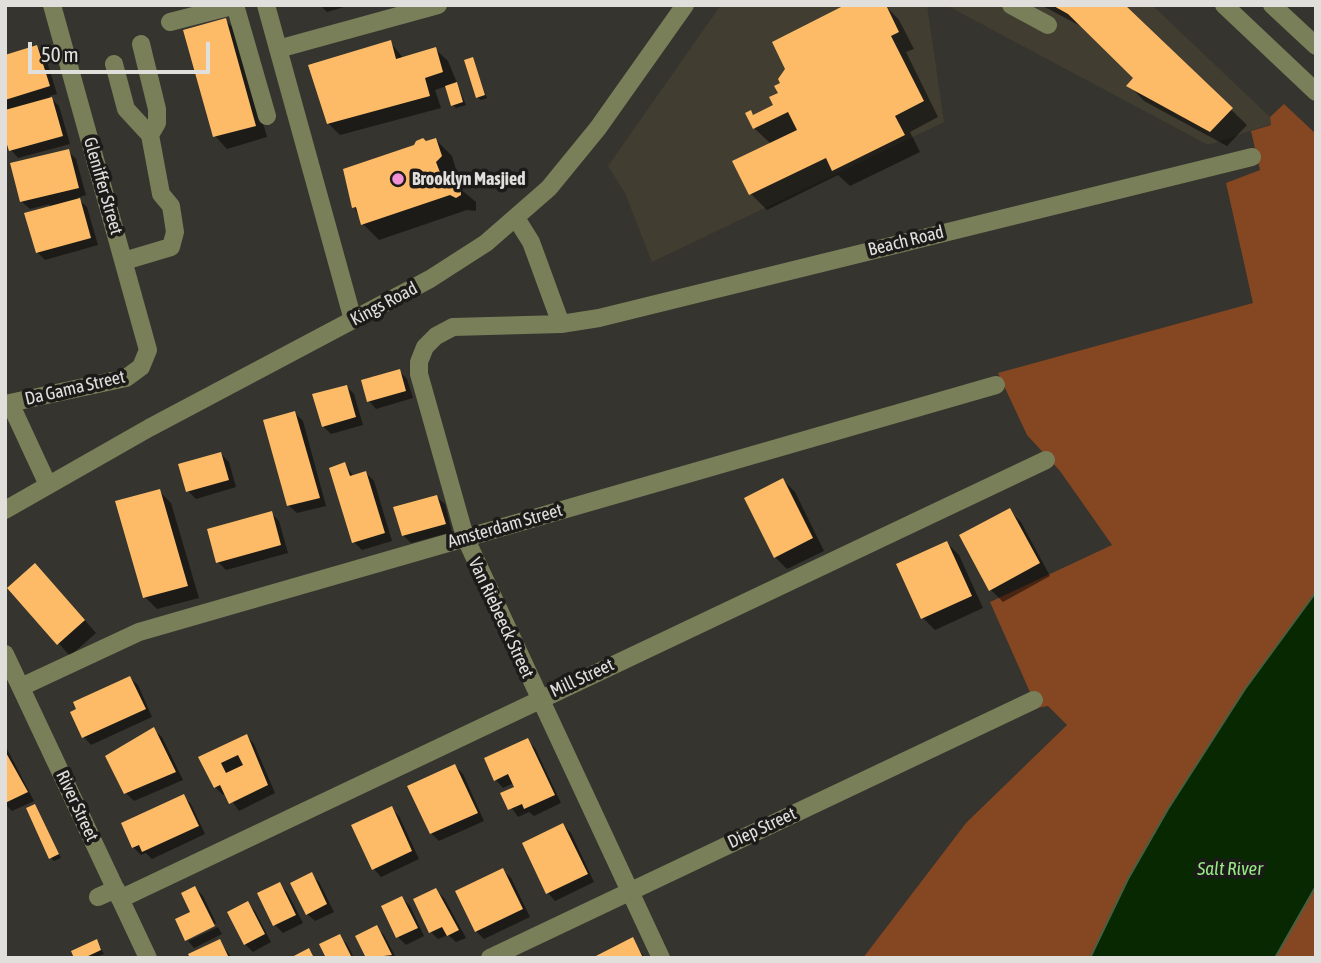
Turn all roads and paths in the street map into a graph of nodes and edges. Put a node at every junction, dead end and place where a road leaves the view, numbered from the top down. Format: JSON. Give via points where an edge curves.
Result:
{"nodes":[{"id":1,"x":51,"y":5,"type":"edge"},
{"id":2,"x":235,"y":5,"type":"edge"},
{"id":3,"x":266,"y":5,"type":"edge"},
{"id":4,"x":438,"y":5,"type":"edge"},
{"id":5,"x":685,"y":5,"type":"edge"},
{"id":6,"x":1011,"y":5,"type":"edge"},
{"id":7,"x":1227,"y":6,"type":"edge"},
{"id":8,"x":1274,"y":6,"type":"edge"},
{"id":9,"x":170,"y":22,"type":"dead end"},
{"id":10,"x":1048,"y":25,"type":"dead end"},
{"id":11,"x":1250,"y":30,"type":"junction"},
{"id":12,"x":141,"y":44,"type":"dead end"},
{"id":13,"x":1316,"y":46,"type":"edge"},
{"id":14,"x":278,"y":49,"type":"junction"},
{"id":15,"x":114,"y":64,"type":"dead end"},
{"id":16,"x":1316,"y":92,"type":"edge"},
{"id":17,"x":267,"y":117,"type":"dead end"},
{"id":18,"x":150,"y":135,"type":"junction"},
{"id":19,"x":1252,"y":157,"type":"dead end"},
{"id":20,"x":516,"y":218,"type":"junction"},
{"id":21,"x":124,"y":261,"type":"junction"},
{"id":22,"x":353,"y":320,"type":"junction"},
{"id":23,"x":561,"y":324,"type":"junction"},
{"id":24,"x":429,"y":343,"type":"joint"},
{"id":25,"x":141,"y":368,"type":"joint"},
{"id":26,"x":996,"y":385,"type":"dead end"},
{"id":27,"x":8,"y":404,"type":"edge"},
{"id":28,"x":1046,"y":460,"type":"dead end"},
{"id":29,"x":48,"y":485,"type":"junction"},
{"id":30,"x":5,"y":510,"type":"edge"},
{"id":31,"x":465,"y":537,"type":"junction"},
{"id":32,"x":5,"y":654,"type":"edge"},
{"id":33,"x":21,"y":688,"type":"junction"},
{"id":34,"x":539,"y":699,"type":"junction"},
{"id":35,"x":1034,"y":700,"type":"dead end"},
{"id":36,"x":629,"y":891,"type":"junction"},
{"id":37,"x":118,"y":894,"type":"junction"},
{"id":38,"x":98,"y":897,"type":"dead end"},
{"id":39,"x":148,"y":958,"type":"edge"},
{"id":40,"x":490,"y":958,"type":"edge"},
{"id":41,"x":661,"y":958,"type":"edge"}],
"edges":[{"from":1,"to":21,"type":"street","name":"Gleniffer Street"},
{"from":2,"to":9,"type":"street"},
{"from":2,"to":17,"type":"street"},
{"from":3,"to":14,"type":"street"},
{"from":4,"to":14,"type":"street"},
{"from":5,"to":20,"type":"street","name":"Kings Road","via":[[598,128],[550,188]]},
{"from":6,"to":10,"type":"street"},
{"from":7,"to":11,"type":"street"},
{"from":8,"to":11,"type":"street"},
{"from":8,"to":13,"type":"street"},
{"from":11,"to":16,"type":"street"},
{"from":12,"to":18,"type":"street","via":[[157,109],[157,123]]},
{"from":14,"to":22,"type":"street"},
{"from":15,"to":18,"type":"street","via":[[124,106]]},
{"from":18,"to":21,"type":"street","via":[[161,194],[171,206],[174,240],[167,249]]},
{"from":19,"to":23,"type":"street","name":"Beach Road"},
{"from":20,"to":22,"type":"street","name":"Kings Road","via":[[461,260]]},
{"from":20,"to":23,"type":"street","via":[[531,242]]},
{"from":21,"to":25,"type":"street","name":"Gleniffer Street","via":[[146,340]]},
{"from":22,"to":29,"type":"street","name":"Kings Road"},
{"from":23,"to":24,"type":"street","name":"Beach Road","via":[[463,326],[444,330]]},
{"from":24,"to":31,"type":"street","name":"Van Riebeeck Street","via":[[419,374]]},
{"from":25,"to":27,"type":"street","name":"Da Gama Street","via":[[126,377]]},
{"from":26,"to":31,"type":"street","name":"Amsterdam Street"},
{"from":27,"to":29,"type":"street"},
{"from":28,"to":34,"type":"street","name":"Mill Street"},
{"from":29,"to":30,"type":"street","name":"Kings Road"},
{"from":31,"to":33,"type":"street","name":"Amsterdam Street","via":[[139,632]]},
{"from":31,"to":34,"type":"street","name":"Van Riebeeck Street"},
{"from":32,"to":33,"type":"street","name":"River Street"},
{"from":33,"to":37,"type":"street","name":"River Street"},
{"from":34,"to":36,"type":"street","name":"Van Riebeeck Street"},
{"from":34,"to":37,"type":"street","name":"Mill Street"},
{"from":35,"to":36,"type":"street","name":"Diep Street"},
{"from":36,"to":40,"type":"street","name":"Diep Street"},
{"from":36,"to":41,"type":"street","name":"Van Riebeeck Street"},
{"from":37,"to":38,"type":"street","name":"Mill Street"},
{"from":37,"to":39,"type":"street","name":"River Street"}]}
